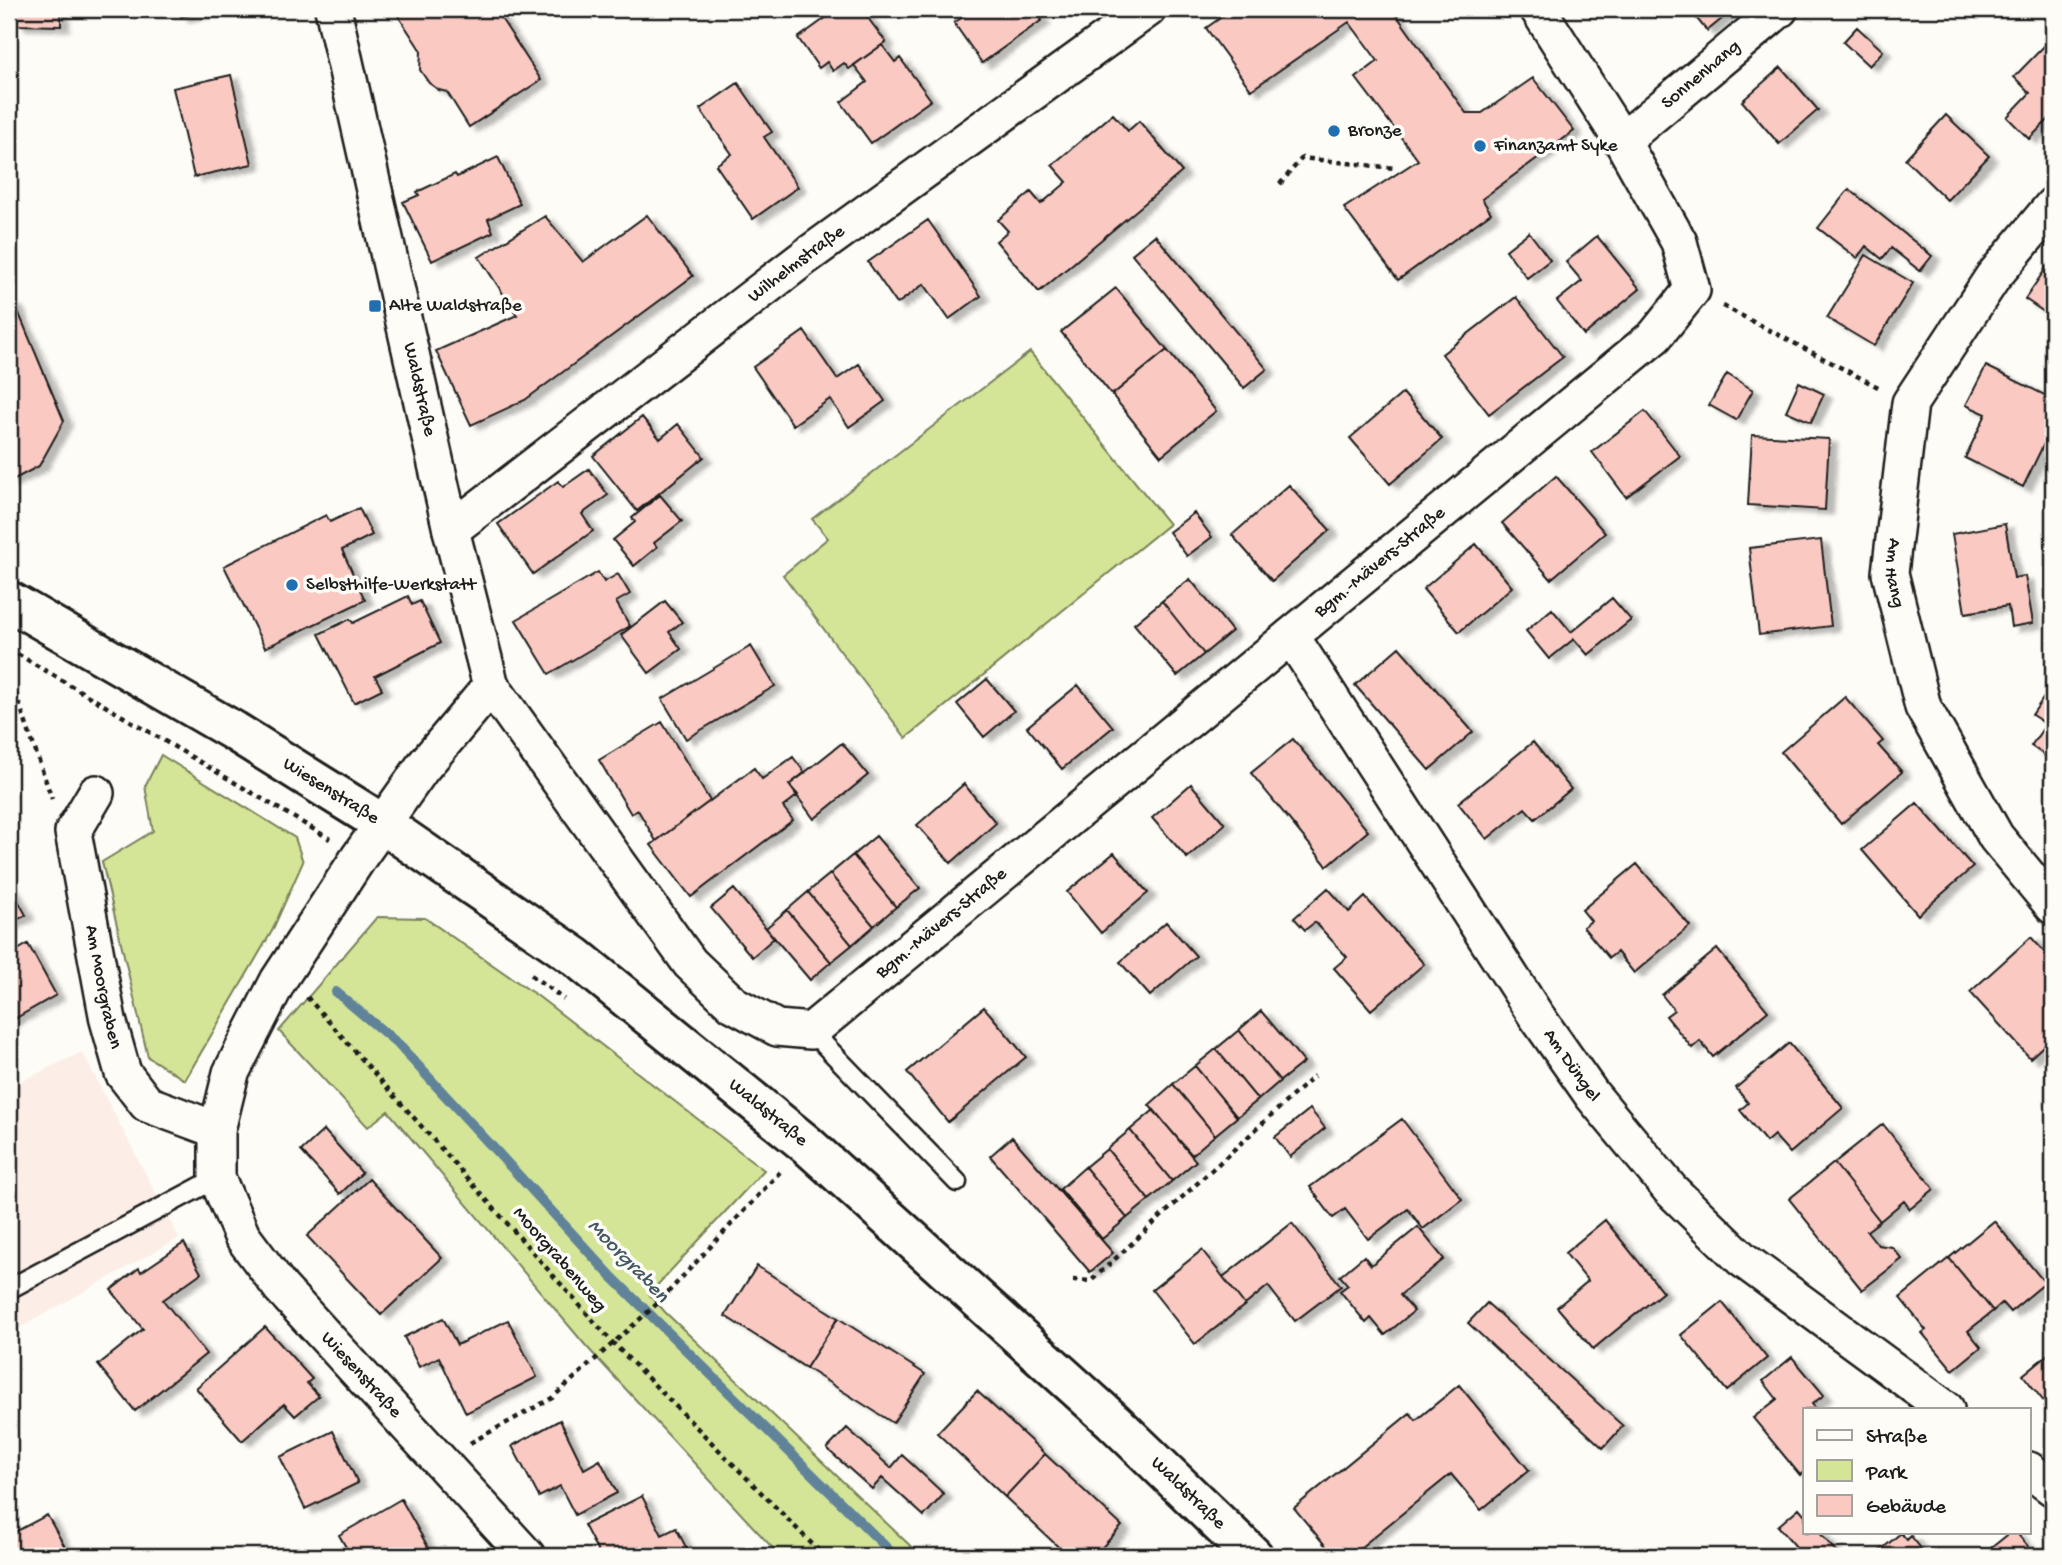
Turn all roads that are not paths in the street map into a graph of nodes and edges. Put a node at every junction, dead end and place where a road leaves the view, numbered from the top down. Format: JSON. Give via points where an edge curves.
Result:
{"nodes":[{"id":1,"x":333,"y":9,"type":"edge"},
{"id":2,"x":1149,"y":9,"type":"edge"},
{"id":3,"x":1538,"y":9,"type":"edge"},
{"id":4,"x":1780,"y":9,"type":"edge"},
{"id":5,"x":1622,"y":141,"type":"junction"},
{"id":6,"x":2053,"y":205,"type":"edge"},
{"id":7,"x":451,"y":530,"type":"junction"},
{"id":8,"x":9,"y":601,"type":"edge"},
{"id":9,"x":1291,"y":636,"type":"junction"},
{"id":10,"x":491,"y":686,"type":"junction"},
{"id":11,"x":96,"y":793,"type":"dead end"},
{"id":12,"x":383,"y":824,"type":"junction"},
{"id":13,"x":2053,"y":906,"type":"edge"},
{"id":14,"x":811,"y":1031,"type":"junction"},
{"id":15,"x":216,"y":1130,"type":"junction"},
{"id":16,"x":217,"y":1178,"type":"junction"},
{"id":17,"x":957,"y":1182,"type":"dead end"},
{"id":18,"x":9,"y":1289,"type":"edge"},
{"id":19,"x":1945,"y":1408,"type":"edge"},
{"id":20,"x":2030,"y":1471,"type":"edge"},
{"id":21,"x":2053,"y":1488,"type":"edge"},
{"id":22,"x":527,"y":1556,"type":"edge"},
{"id":23,"x":1253,"y":1556,"type":"edge"}],
"edges":[{"from":1,"to":7,"type":"street","name":"Waldstraße"},
{"from":2,"to":7,"type":"street","name":"Wilhelmstraße","via":[[804,257]]},
{"from":3,"to":5,"type":"street"},
{"from":4,"to":5,"type":"street","name":"Sonnenhang"},
{"from":5,"to":9,"type":"street","name":"Bgm.-Mävers-Straße","via":[[1679,242],[1692,290],[1655,336]]},
{"from":6,"to":13,"type":"street","name":"Am Hang","via":[[1993,277],[1910,403],[1890,573],[1923,707],[1996,837]]},
{"from":7,"to":10,"type":"street","name":"Waldstraße"},
{"from":8,"to":12,"type":"main road","name":"Wiesenstraße"},
{"from":9,"to":14,"type":"street","name":"Bgm.-Mävers-Straße"},
{"from":9,"to":19,"type":"street","name":"Am Düngel","via":[[1535,1014],[1592,1095],[1670,1189],[1742,1259]]},
{"from":10,"to":12,"type":"street","via":[[422,768]]},
{"from":10,"to":14,"type":"street","name":"Waldstraße","via":[[690,963],[733,1004],[777,1028]]},
{"from":11,"to":15,"type":"street","name":"Am Moorgraben","via":[[73,832],[108,1020],[123,1073],[147,1104]]},
{"from":12,"to":15,"type":"street","name":"Wiesenstraße","via":[[278,981],[231,1073]]},
{"from":12,"to":23,"type":"main road","name":"Waldstraße","via":[[576,957],[806,1144],[1113,1421]]},
{"from":14,"to":17,"type":"lane"},
{"from":15,"to":16,"type":"street","name":"Wiesenstraße"},
{"from":16,"to":18,"type":"lane"},
{"from":16,"to":22,"type":"street","name":"Wiesenstraße","via":[[242,1236],[281,1288]]},
{"from":20,"to":21,"type":"street"}]}
